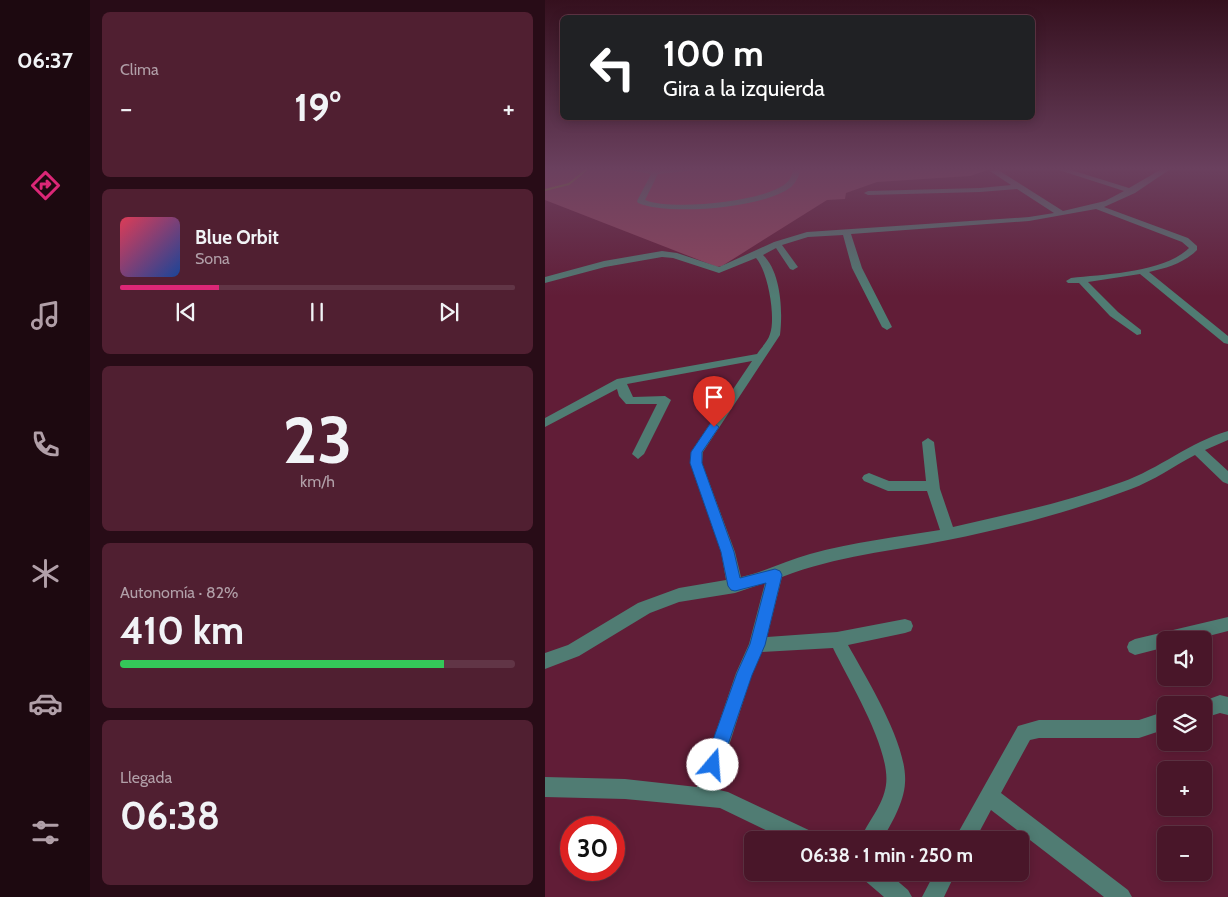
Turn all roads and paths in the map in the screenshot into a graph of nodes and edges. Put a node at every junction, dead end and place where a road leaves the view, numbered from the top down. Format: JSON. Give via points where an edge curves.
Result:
{"nodes":[{"id":1,"x":1059,"y":212,"type":"edge"},
{"id":2,"x":1073,"y":212,"type":"edge"},
{"id":3,"x":1110,"y":212,"type":"edge"},
{"id":4,"x":1062,"y":214,"type":"junction"},
{"id":5,"x":846,"y":231,"type":"junction"},
{"id":6,"x":777,"y":244,"type":"junction"},
{"id":7,"x":757,"y":254,"type":"junction"},
{"id":8,"x":793,"y":267,"type":"dead end"},
{"id":9,"x":1143,"y":271,"type":"junction"},
{"id":10,"x":545,"y":280,"type":"edge"},
{"id":11,"x":887,"y":327,"type":"dead end"},
{"id":12,"x":1137,"y":332,"type":"dead end"},
{"id":13,"x":1228,"y":341,"type":"edge"},
{"id":14,"x":762,"y":357,"type":"junction"},
{"id":15,"x":621,"y":382,"type":"junction"},
{"id":16,"x":545,"y":423,"type":"edge"},
{"id":17,"x":1228,"y":435,"type":"edge"},
{"id":18,"x":928,"y":442,"type":"dead end"},
{"id":19,"x":1196,"y":448,"type":"junction"},
{"id":20,"x":638,"y":454,"type":"dead end"},
{"id":21,"x":869,"y":478,"type":"dead end"},
{"id":22,"x":1228,"y":479,"type":"edge"},
{"id":23,"x":931,"y":486,"type":"junction"},
{"id":24,"x":949,"y":534,"type":"junction"},
{"id":25,"x":775,"y":575,"type":"junction"},
{"id":26,"x":735,"y":586,"type":"junction"},
{"id":27,"x":1228,"y":624,"type":"edge"},
{"id":28,"x":905,"y":626,"type":"dead end"},
{"id":29,"x":837,"y":640,"type":"junction"},
{"id":30,"x":757,"y":645,"type":"junction"},
{"id":31,"x":1135,"y":647,"type":"dead end"},
{"id":32,"x":545,"y":661,"type":"edge"},
{"id":33,"x":1212,"y":706,"type":"edge"},
{"id":34,"x":1228,"y":706,"type":"edge"},
{"id":35,"x":1157,"y":723,"type":"edge"},
{"id":36,"x":545,"y":787,"type":"edge"},
{"id":37,"x":989,"y":795,"type":"junction"},
{"id":38,"x":703,"y":796,"type":"junction"},
{"id":39,"x":789,"y":831,"type":"edge"},
{"id":40,"x":875,"y":831,"type":"edge"},
{"id":41,"x":969,"y":831,"type":"edge"},
{"id":42,"x":881,"y":881,"type":"edge"},
{"id":43,"x":941,"y":881,"type":"edge"},
{"id":44,"x":901,"y":897,"type":"edge"},
{"id":45,"x":933,"y":897,"type":"edge"},
{"id":46,"x":1121,"y":897,"type":"edge"}],
"edges":[{"from":1,"to":4,"type":"street"},
{"from":2,"to":4,"type":"street"},
{"from":3,"to":9,"type":"street","via":[[1193,245],[1193,251],[1186,255]]},
{"from":4,"to":5,"type":"street"},
{"from":5,"to":6,"type":"street","via":[[807,235]]},
{"from":5,"to":11,"type":"street","via":[[857,268]]},
{"from":6,"to":7,"type":"street"},
{"from":6,"to":8,"type":"street"},
{"from":7,"to":10,"type":"street","via":[[719,270],[674,255],[655,255]]},
{"from":7,"to":14,"type":"street","via":[[768,270],[777,320],[775,335]]},
{"from":9,"to":12,"type":"street","via":[[1076,281]]},
{"from":9,"to":13,"type":"street"},
{"from":14,"to":15,"type":"street"},
{"from":14,"to":26,"type":"street","via":[[697,452],[696,463],[727,552]]},
{"from":15,"to":16,"type":"street"},
{"from":15,"to":20,"type":"street","via":[[625,396],[630,400],[665,400]]},
{"from":17,"to":19,"type":"street"},
{"from":18,"to":23,"type":"street"},
{"from":19,"to":22,"type":"street"},
{"from":19,"to":24,"type":"street","via":[[1111,491]]},
{"from":21,"to":23,"type":"street","via":[[889,486]]},
{"from":23,"to":24,"type":"street"},
{"from":24,"to":25,"type":"street","via":[[848,551],[810,560]]},
{"from":25,"to":26,"type":"street"},
{"from":25,"to":30,"type":"street"},
{"from":26,"to":32,"type":"street","via":[[661,601],[573,651]]},
{"from":27,"to":31,"type":"street"},
{"from":28,"to":29,"type":"street"},
{"from":29,"to":30,"type":"street"},
{"from":29,"to":40,"type":"street","via":[[875,718],[896,772],[896,784],[889,804]]},
{"from":30,"to":38,"type":"street","via":[[744,673]]},
{"from":33,"to":34,"type":"street"},
{"from":35,"to":37,"type":"street","via":[[1139,729],[1039,729],[1024,732]]},
{"from":36,"to":38,"type":"street","via":[[625,789]]},
{"from":37,"to":41,"type":"street"},
{"from":37,"to":46,"type":"street"},
{"from":38,"to":39,"type":"street","via":[[721,799]]},
{"from":42,"to":44,"type":"street"},
{"from":43,"to":45,"type":"street"}]}
